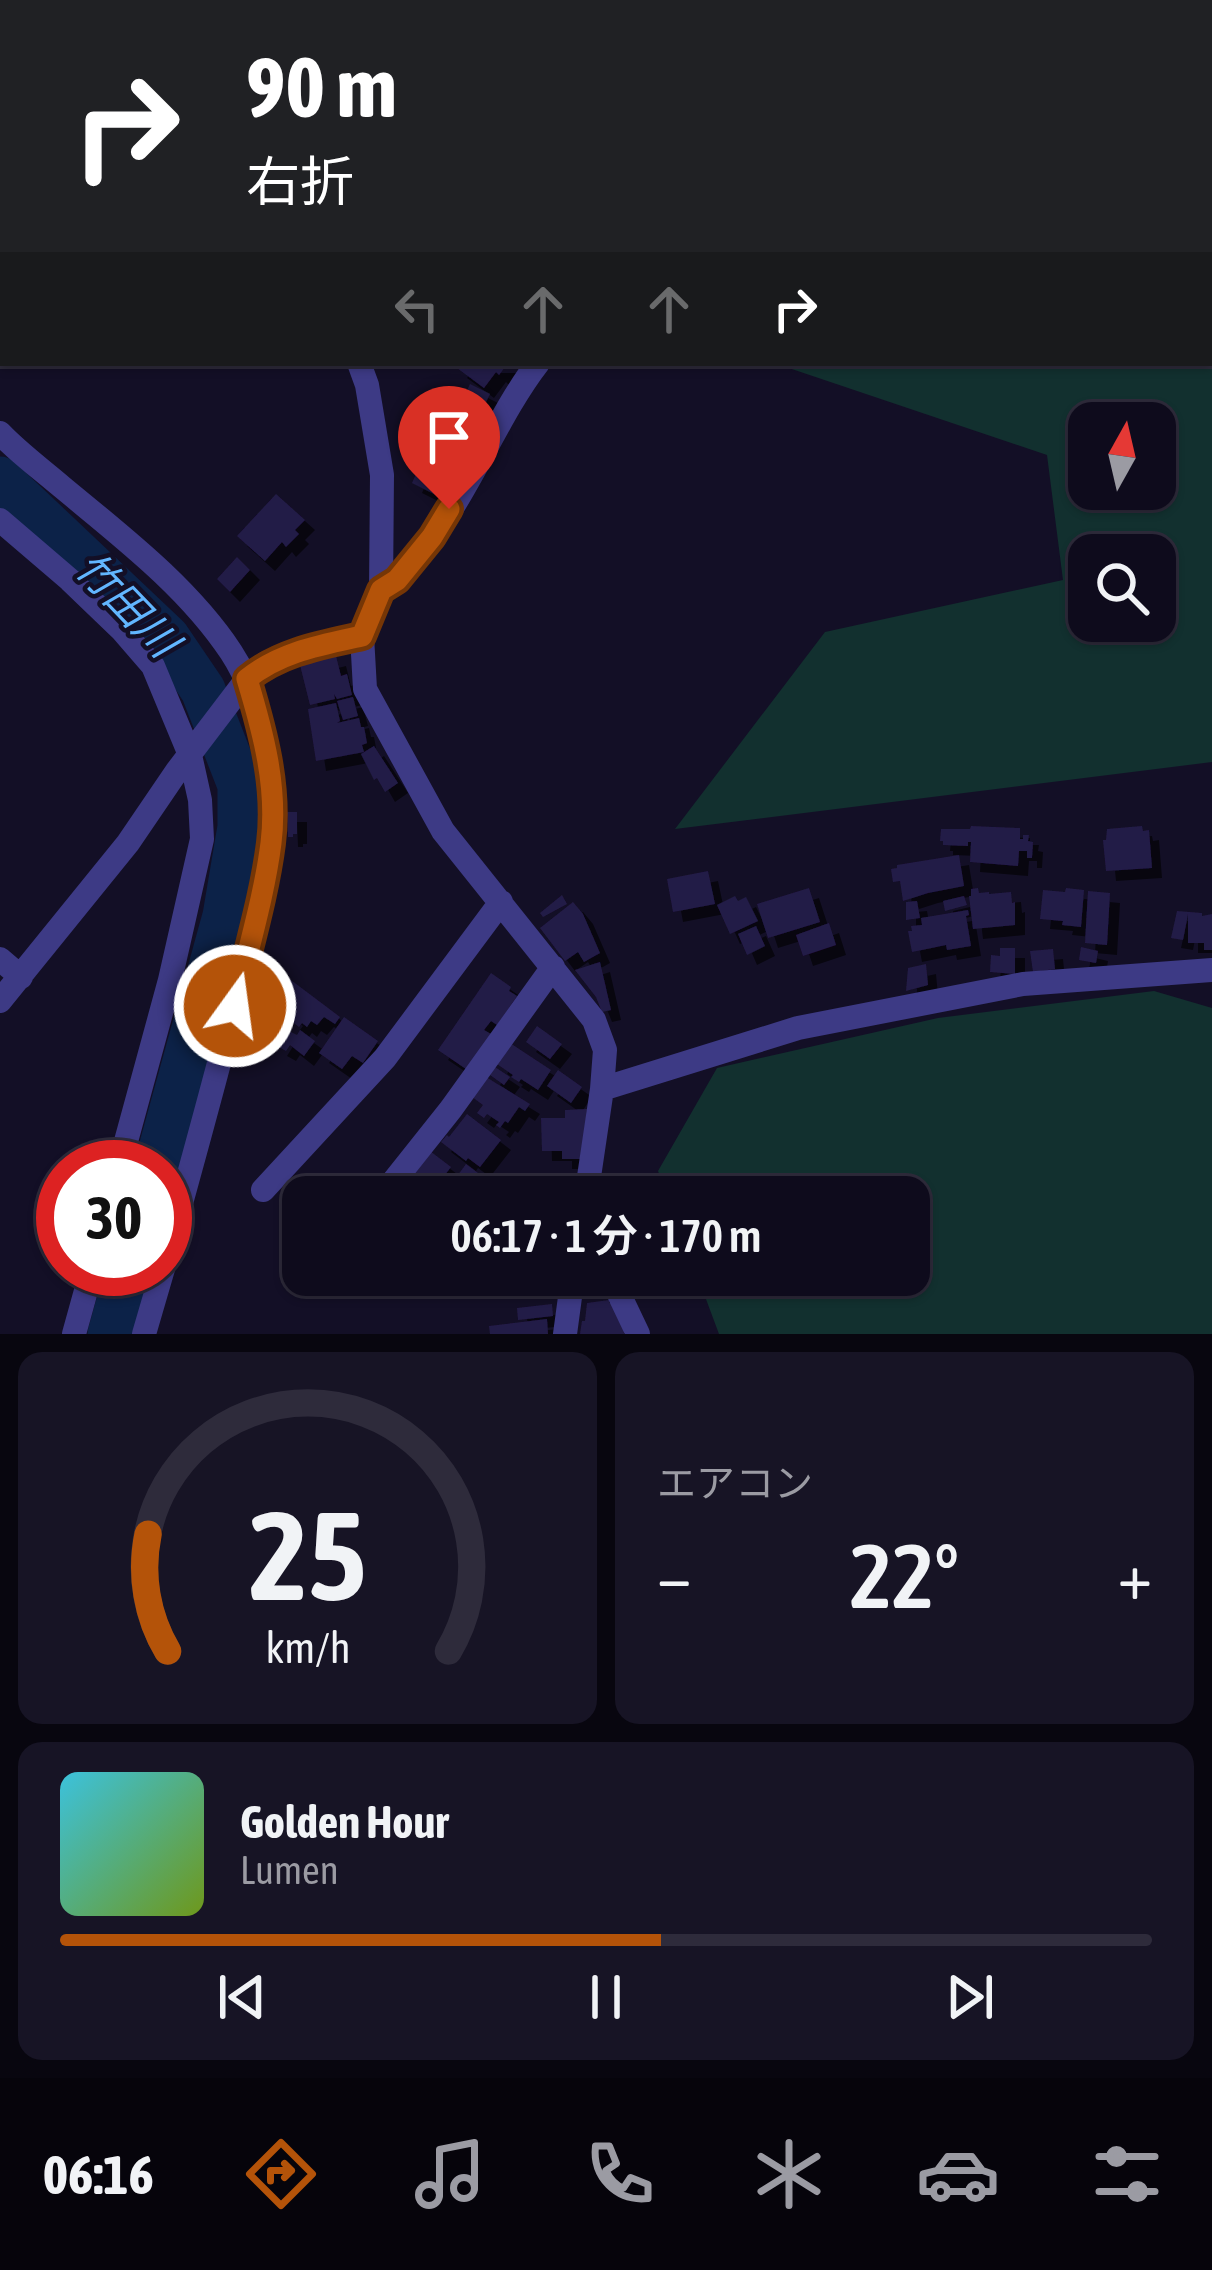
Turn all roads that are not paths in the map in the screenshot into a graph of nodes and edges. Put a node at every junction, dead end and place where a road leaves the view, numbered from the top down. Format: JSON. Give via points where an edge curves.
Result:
{"nodes":[{"id":1,"x":360,"y":366,"type":"edge"},
{"id":2,"x":536,"y":366,"type":"edge"},
{"id":3,"x":0,"y":433,"type":"edge"},
{"id":4,"x":0,"y":520,"type":"edge"},
{"id":5,"x":381,"y":590,"type":"junction"},
{"id":6,"x":362,"y":636,"type":"junction"},
{"id":7,"x":243,"y":684,"type":"junction"},
{"id":8,"x":193,"y":751,"type":"junction"},
{"id":9,"x":501,"y":902,"type":"junction"},
{"id":10,"x":0,"y":959,"type":"edge"},
{"id":11,"x":553,"y":967,"type":"junction"},
{"id":12,"x":1212,"y":970,"type":"edge"},
{"id":13,"x":21,"y":976,"type":"junction"},
{"id":14,"x":0,"y":1001,"type":"edge"},
{"id":15,"x":602,"y":1089,"type":"junction"},
{"id":16,"x":126,"y":1140,"type":"edge"},
{"id":17,"x":192,"y":1164,"type":"edge"},
{"id":18,"x":398,"y":1176,"type":"edge"},
{"id":19,"x":589,"y":1176,"type":"edge"},
{"id":20,"x":263,"y":1190,"type":"dead end"},
{"id":21,"x":85,"y":1296,"type":"edge"},
{"id":22,"x":155,"y":1296,"type":"edge"},
{"id":23,"x":571,"y":1296,"type":"edge"},
{"id":24,"x":620,"y":1296,"type":"edge"},
{"id":25,"x":74,"y":1334,"type":"edge"},
{"id":26,"x":144,"y":1334,"type":"edge"},
{"id":27,"x":566,"y":1334,"type":"edge"},
{"id":28,"x":638,"y":1334,"type":"edge"}],
"edges":[{"from":1,"to":5,"type":"street","via":[[382,475]]},
{"from":2,"to":5,"type":"street","via":[[432,537]]},
{"from":3,"to":7,"type":"street","via":[[159,572],[230,650]]},
{"from":4,"to":8,"type":"street","via":[[153,667]]},
{"from":5,"to":6,"type":"street"},
{"from":6,"to":7,"type":"street","via":[[285,655]]},
{"from":6,"to":9,"type":"street","via":[[365,689],[443,831]]},
{"from":7,"to":8,"type":"street"},
{"from":7,"to":17,"type":"street","via":[[266,752],[272,838]]},
{"from":8,"to":13,"type":"street"},
{"from":8,"to":16,"type":"street","via":[[202,839]]},
{"from":9,"to":11,"type":"street"},
{"from":9,"to":20,"type":"street","via":[[385,1058]]},
{"from":10,"to":13,"type":"street"},
{"from":11,"to":15,"type":"street","via":[[594,1020],[605,1050]]},
{"from":11,"to":18,"type":"street"},
{"from":12,"to":15,"type":"street","via":[[955,997],[798,1028]]},
{"from":13,"to":14,"type":"street"},
{"from":15,"to":19,"type":"street"},
{"from":21,"to":25,"type":"street"},
{"from":22,"to":26,"type":"street"},
{"from":23,"to":27,"type":"street"},
{"from":24,"to":28,"type":"street"}]}
